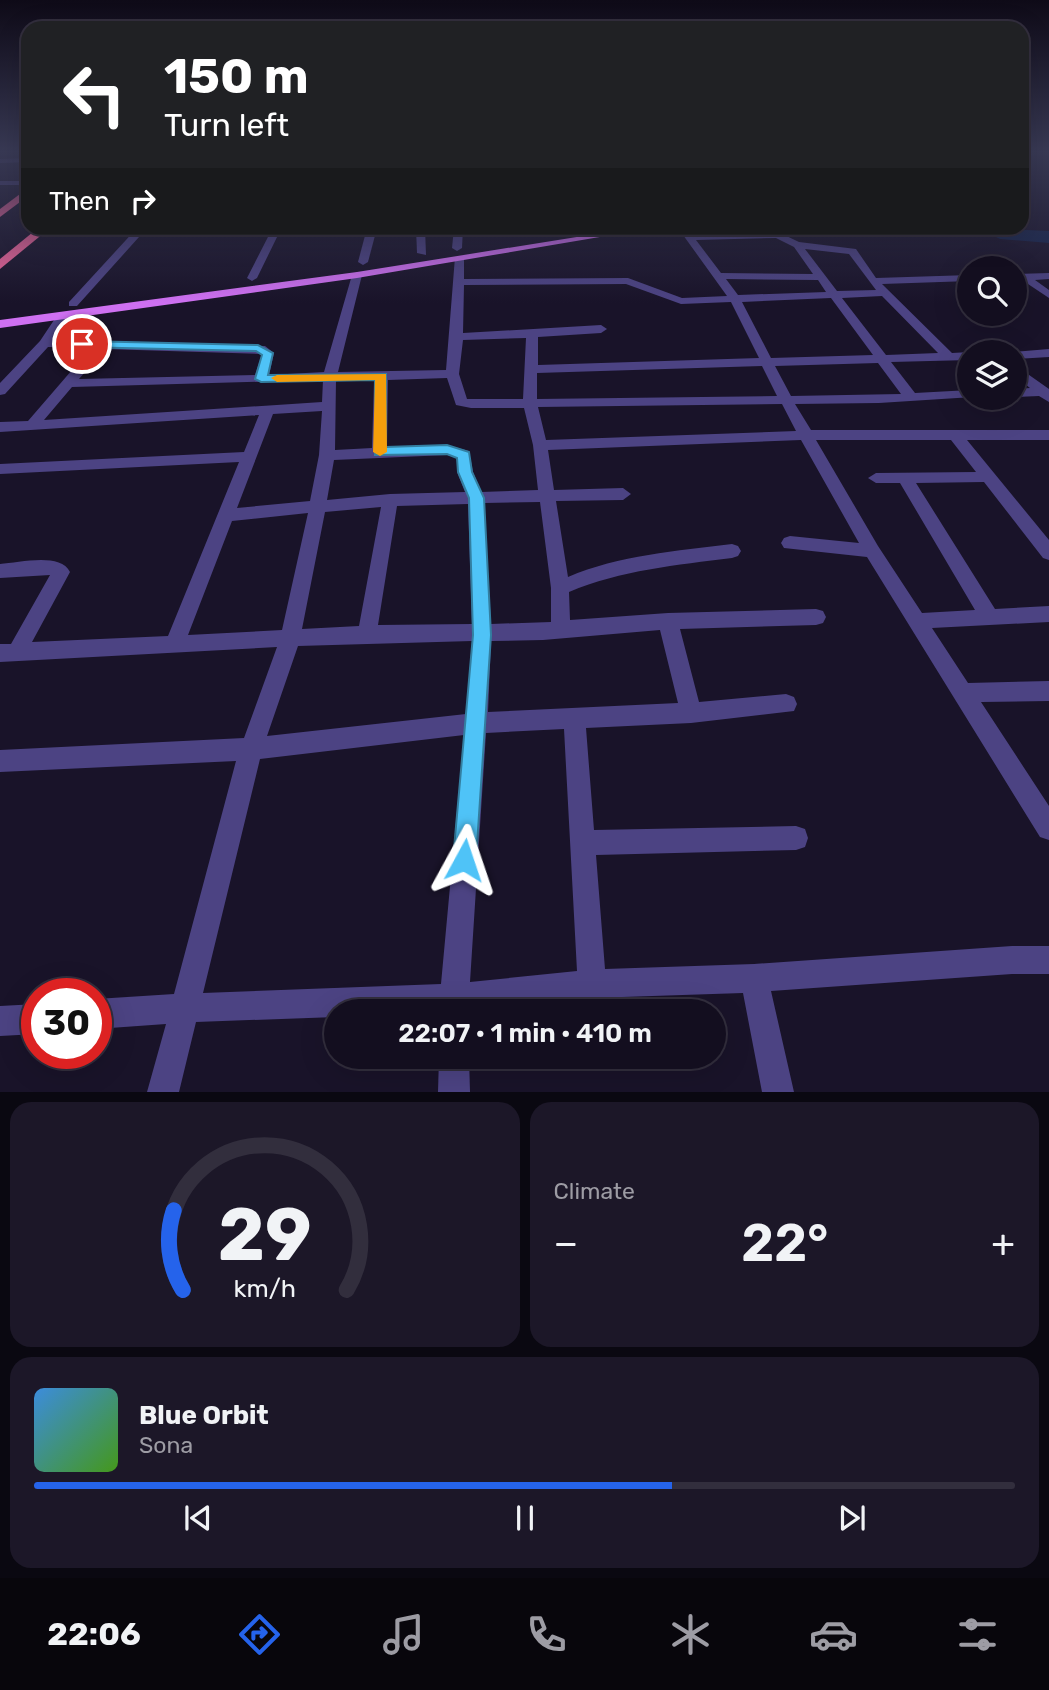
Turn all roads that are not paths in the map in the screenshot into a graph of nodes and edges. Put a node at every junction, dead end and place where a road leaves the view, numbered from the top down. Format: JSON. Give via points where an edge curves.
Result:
{"nodes":[{"id":1,"x":15,"y":202,"type":"edge"},
{"id":2,"x":0,"y":214,"type":"edge"},
{"id":3,"x":36,"y":235,"type":"edge"},
{"id":4,"x":135,"y":235,"type":"edge"},
{"id":5,"x":273,"y":235,"type":"edge"},
{"id":6,"x":370,"y":235,"type":"edge"},
{"id":7,"x":421,"y":235,"type":"edge"},
{"id":8,"x":458,"y":235,"type":"edge"},
{"id":9,"x":536,"y":235,"type":"edge"},
{"id":10,"x":597,"y":235,"type":"edge"},
{"id":11,"x":688,"y":235,"type":"edge"},
{"id":12,"x":778,"y":235,"type":"edge"},
{"id":13,"x":797,"y":245,"type":"junction"},
{"id":14,"x":422,"y":253,"type":"junction"},
{"id":15,"x":458,"y":254,"type":"junction"},
{"id":16,"x":388,"y":264,"type":"junction"},
{"id":17,"x":0,"y":265,"type":"edge"},
{"id":18,"x":360,"y":268,"type":"junction"},
{"id":19,"x":721,"y":276,"type":"junction"},
{"id":20,"x":1027,"y":276,"type":"edge"},
{"id":21,"x":1049,"y":276,"type":"edge"},
{"id":22,"x":819,"y":277,"type":"junction"},
{"id":23,"x":252,"y":278,"type":"junction"},
{"id":24,"x":957,"y":278,"type":"edge"},
{"id":25,"x":873,"y":281,"type":"junction"},
{"id":26,"x":1027,"y":281,"type":"edge"},
{"id":27,"x":459,"y":282,"type":"junction"},
{"id":28,"x":884,"y":293,"type":"junction"},
{"id":29,"x":1049,"y":295,"type":"edge"},
{"id":30,"x":734,"y":297,"type":"junction"},
{"id":31,"x":834,"y":297,"type":"junction"},
{"id":32,"x":73,"y":304,"type":"junction"},
{"id":33,"x":0,"y":315,"type":"edge"},
{"id":34,"x":62,"y":316,"type":"junction"},
{"id":35,"x":0,"y":324,"type":"edge"},
{"id":36,"x":601,"y":329,"type":"dead end"},
{"id":37,"x":532,"y":334,"type":"junction"},
{"id":38,"x":457,"y":337,"type":"junction"},
{"id":39,"x":45,"y":343,"type":"junction"},
{"id":40,"x":101,"y":345,"type":"junction"},
{"id":41,"x":1049,"y":353,"type":"edge"},
{"id":42,"x":1027,"y":354,"type":"edge"},
{"id":43,"x":949,"y":357,"type":"junction"},
{"id":44,"x":957,"y":357,"type":"edge"},
{"id":45,"x":880,"y":358,"type":"junction"},
{"id":46,"x":765,"y":360,"type":"junction"},
{"id":47,"x":531,"y":369,"type":"junction"},
{"id":48,"x":452,"y":374,"type":"junction"},
{"id":49,"x":330,"y":376,"type":"junction"},
{"id":50,"x":382,"y":376,"type":"junction"},
{"id":51,"x":261,"y":379,"type":"junction"},
{"id":52,"x":1027,"y":379,"type":"edge"},
{"id":53,"x":67,"y":383,"type":"junction"},
{"id":54,"x":0,"y":391,"type":"edge"},
{"id":55,"x":1027,"y":393,"type":"edge"},
{"id":56,"x":1046,"y":394,"type":"edge"},
{"id":57,"x":957,"y":395,"type":"edge"},
{"id":58,"x":910,"y":397,"type":"junction"},
{"id":59,"x":785,"y":398,"type":"junction"},
{"id":60,"x":530,"y":405,"type":"junction"},
{"id":61,"x":331,"y":406,"type":"junction"},
{"id":62,"x":268,"y":410,"type":"junction"},
{"id":63,"x":31,"y":426,"type":"junction"},
{"id":64,"x":0,"y":427,"type":"edge"},
{"id":65,"x":954,"y":433,"type":"junction"},
{"id":66,"x":805,"y":435,"type":"junction"},
{"id":67,"x":1049,"y":436,"type":"edge"},
{"id":68,"x":540,"y":445,"type":"junction"},
{"id":69,"x":379,"y":452,"type":"junction"},
{"id":70,"x":327,"y":455,"type":"junction"},
{"id":71,"x":247,"y":457,"type":"junction"},
{"id":72,"x":0,"y":469,"type":"edge"},
{"id":73,"x":989,"y":477,"type":"junction"},
{"id":74,"x":876,"y":478,"type":"dead end"},
{"id":75,"x":905,"y":478,"type":"junction"},
{"id":76,"x":623,"y":494,"type":"dead end"},
{"id":77,"x":547,"y":495,"type":"junction"},
{"id":78,"x":477,"y":498,"type":"junction"},
{"id":79,"x":390,"y":500,"type":"junction"},
{"id":80,"x":317,"y":506,"type":"junction"},
{"id":81,"x":226,"y":515,"type":"junction"},
{"id":82,"x":1041,"y":533,"type":"edge"},
{"id":83,"x":790,"y":543,"type":"dead end"},
{"id":84,"x":732,"y":551,"type":"dead end"},
{"id":85,"x":872,"y":551,"type":"junction"},
{"id":86,"x":1049,"y":553,"type":"edge"},
{"id":87,"x":0,"y":571,"type":"edge"},
{"id":88,"x":560,"y":588,"type":"junction"},
{"id":89,"x":1049,"y":614,"type":"edge"},
{"id":90,"x":816,"y":617,"type":"dead end"},
{"id":91,"x":990,"y":617,"type":"junction"},
{"id":92,"x":668,"y":621,"type":"junction"},
{"id":93,"x":917,"y":621,"type":"junction"},
{"id":94,"x":561,"y":629,"type":"junction"},
{"id":95,"x":368,"y":634,"type":"junction"},
{"id":96,"x":482,"y":635,"type":"junction"},
{"id":97,"x":290,"y":640,"type":"junction"},
{"id":98,"x":174,"y":645,"type":"junction"},
{"id":99,"x":9,"y":652,"type":"edge"},
{"id":100,"x":1049,"y":691,"type":"edge"},
{"id":101,"x":964,"y":694,"type":"junction"},
{"id":102,"x":786,"y":704,"type":"dead end"},
{"id":103,"x":691,"y":713,"type":"junction"},
{"id":104,"x":574,"y":718,"type":"junction"},
{"id":105,"x":476,"y":723,"type":"junction"},
{"id":106,"x":251,"y":749,"type":"junction"},
{"id":107,"x":0,"y":761,"type":"edge"},
{"id":108,"x":1049,"y":828,"type":"edge"},
{"id":109,"x":796,"y":838,"type":"dead end"},
{"id":110,"x":582,"y":843,"type":"junction"},
{"id":111,"x":1049,"y":960,"type":"edge"},
{"id":112,"x":754,"y":978,"type":"junction"},
{"id":113,"x":592,"y":984,"type":"junction"},
{"id":114,"x":453,"y":999,"type":"edge"},
{"id":115,"x":493,"y":999,"type":"edge"},
{"id":116,"x":324,"y":1006,"type":"edge"},
{"id":117,"x":184,"y":1007,"type":"junction"},
{"id":118,"x":112,"y":1013,"type":"edge"},
{"id":119,"x":21,"y":1020,"type":"edge"},
{"id":120,"x":0,"y":1021,"type":"edge"},
{"id":121,"x":454,"y":1069,"type":"edge"},
{"id":122,"x":163,"y":1091,"type":"edge"},
{"id":123,"x":454,"y":1091,"type":"edge"},
{"id":124,"x":778,"y":1091,"type":"edge"}],
"edges":[{"from":1,"to":2,"type":"highway"},
{"from":3,"to":17,"type":"highway"},
{"from":4,"to":32,"type":"street"},
{"from":5,"to":23,"type":"street"},
{"from":6,"to":18,"type":"street"},
{"from":7,"to":14,"type":"street"},
{"from":8,"to":15,"type":"street"},
{"from":9,"to":15,"type":"main road"},
{"from":10,"to":15,"type":"main road"},
{"from":11,"to":19,"type":"street"},
{"from":12,"to":13,"type":"street"},
{"from":13,"to":22,"type":"street"},
{"from":13,"to":25,"type":"street","via":[[852,251]]},
{"from":14,"to":15,"type":"main road"},
{"from":14,"to":16,"type":"main road"},
{"from":15,"to":16,"type":"main road"},
{"from":15,"to":27,"type":"street"},
{"from":16,"to":18,"type":"main road"},
{"from":18,"to":23,"type":"main road"},
{"from":18,"to":34,"type":"main road"},
{"from":18,"to":49,"type":"street"},
{"from":19,"to":22,"type":"street"},
{"from":19,"to":30,"type":"street"},
{"from":20,"to":21,"type":"street"},
{"from":22,"to":31,"type":"street"},
{"from":23,"to":32,"type":"main road"},
{"from":24,"to":25,"type":"street"},
{"from":25,"to":28,"type":"street"},
{"from":26,"to":29,"type":"street"},
{"from":27,"to":30,"type":"street","via":[[610,280],[628,281],[681,301]]},
{"from":27,"to":38,"type":"street"},
{"from":28,"to":31,"type":"street"},
{"from":28,"to":43,"type":"street"},
{"from":30,"to":31,"type":"street"},
{"from":30,"to":46,"type":"street"},
{"from":31,"to":45,"type":"street"},
{"from":32,"to":33,"type":"main road"},
{"from":34,"to":35,"type":"main road"},
{"from":34,"to":39,"type":"street"},
{"from":36,"to":37,"type":"street"},
{"from":37,"to":38,"type":"street"},
{"from":37,"to":47,"type":"street"},
{"from":38,"to":48,"type":"street"},
{"from":39,"to":40,"type":"street"},
{"from":39,"to":54,"type":"street"},
{"from":40,"to":51,"type":"street","via":[[258,348],[268,353]]},
{"from":40,"to":53,"type":"street"},
{"from":41,"to":42,"type":"street"},
{"from":43,"to":44,"type":"street"},
{"from":43,"to":45,"type":"street"},
{"from":45,"to":46,"type":"street"},
{"from":45,"to":58,"type":"street"},
{"from":46,"to":47,"type":"street"},
{"from":46,"to":59,"type":"street"},
{"from":47,"to":60,"type":"street"},
{"from":48,"to":50,"type":"street"},
{"from":48,"to":60,"type":"street","via":[[461,402]]},
{"from":49,"to":50,"type":"street"},
{"from":49,"to":51,"type":"street"},
{"from":49,"to":61,"type":"street"},
{"from":50,"to":69,"type":"street"},
{"from":51,"to":53,"type":"street"},
{"from":52,"to":56,"type":"street"},
{"from":53,"to":63,"type":"street"},
{"from":55,"to":56,"type":"street"},
{"from":57,"to":58,"type":"street"},
{"from":58,"to":59,"type":"street"},
{"from":59,"to":60,"type":"street"},
{"from":59,"to":66,"type":"street"},
{"from":60,"to":68,"type":"street"},
{"from":61,"to":62,"type":"street"},
{"from":61,"to":70,"type":"street"},
{"from":62,"to":63,"type":"street"},
{"from":62,"to":71,"type":"street"},
{"from":63,"to":64,"type":"street"},
{"from":65,"to":66,"type":"street"},
{"from":65,"to":67,"type":"street"},
{"from":65,"to":73,"type":"street"},
{"from":66,"to":68,"type":"street"},
{"from":66,"to":85,"type":"street"},
{"from":68,"to":77,"type":"street"},
{"from":69,"to":70,"type":"street"},
{"from":69,"to":78,"type":"street","via":[[460,451]]},
{"from":70,"to":80,"type":"street"},
{"from":71,"to":72,"type":"street"},
{"from":71,"to":81,"type":"street"},
{"from":73,"to":75,"type":"street"},
{"from":73,"to":82,"type":"street"},
{"from":74,"to":75,"type":"street"},
{"from":75,"to":91,"type":"street"},
{"from":76,"to":77,"type":"street"},
{"from":77,"to":78,"type":"street"},
{"from":77,"to":88,"type":"street"},
{"from":78,"to":79,"type":"street"},
{"from":78,"to":96,"type":"street"},
{"from":79,"to":80,"type":"street"},
{"from":79,"to":95,"type":"street"},
{"from":80,"to":81,"type":"street"},
{"from":80,"to":97,"type":"street"},
{"from":81,"to":98,"type":"street"},
{"from":82,"to":86,"type":"street"},
{"from":83,"to":85,"type":"street"},
{"from":84,"to":88,"type":"street","via":[[609,568]]},
{"from":85,"to":93,"type":"street"},
{"from":87,"to":99,"type":"street","via":[[56,568],[61,572]]},
{"from":88,"to":94,"type":"street"},
{"from":89,"to":91,"type":"street"},
{"from":90,"to":92,"type":"street"},
{"from":91,"to":93,"type":"street"},
{"from":92,"to":94,"type":"street"},
{"from":92,"to":103,"type":"street"},
{"from":93,"to":101,"type":"street"},
{"from":94,"to":96,"type":"street"},
{"from":95,"to":96,"type":"street"},
{"from":95,"to":97,"type":"street"},
{"from":96,"to":105,"type":"street"},
{"from":97,"to":98,"type":"street"},
{"from":97,"to":106,"type":"street"},
{"from":98,"to":99,"type":"street"},
{"from":100,"to":101,"type":"street"},
{"from":101,"to":108,"type":"street"},
{"from":102,"to":103,"type":"street"},
{"from":103,"to":104,"type":"street"},
{"from":104,"to":105,"type":"street"},
{"from":104,"to":110,"type":"street"},
{"from":105,"to":106,"type":"street"},
{"from":105,"to":114,"type":"street"},
{"from":106,"to":107,"type":"street"},
{"from":106,"to":117,"type":"street"},
{"from":109,"to":110,"type":"street"},
{"from":110,"to":113,"type":"street"},
{"from":111,"to":112,"type":"street"},
{"from":112,"to":113,"type":"street"},
{"from":112,"to":124,"type":"street"},
{"from":113,"to":115,"type":"street"},
{"from":116,"to":117,"type":"street"},
{"from":117,"to":118,"type":"street"},
{"from":117,"to":122,"type":"street"},
{"from":119,"to":120,"type":"street"},
{"from":121,"to":123,"type":"street"}]}
